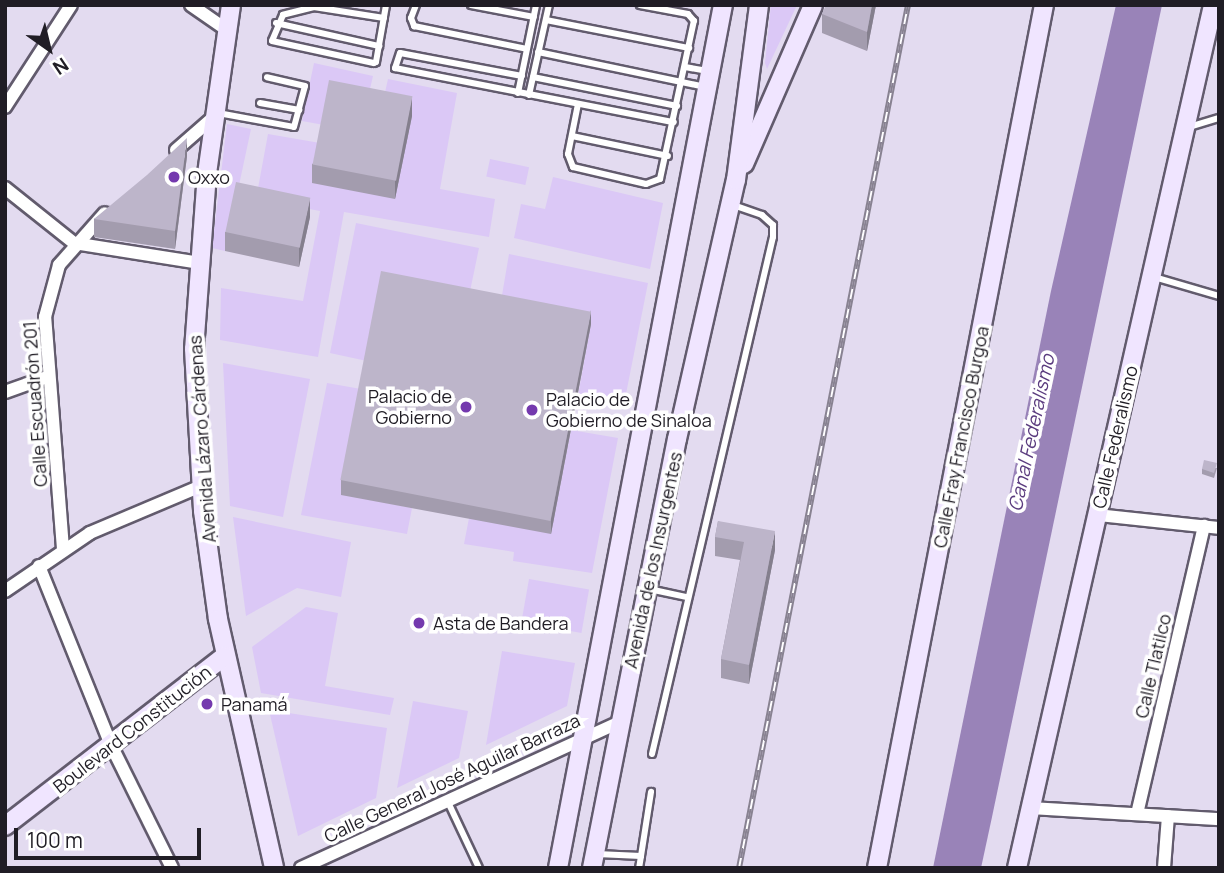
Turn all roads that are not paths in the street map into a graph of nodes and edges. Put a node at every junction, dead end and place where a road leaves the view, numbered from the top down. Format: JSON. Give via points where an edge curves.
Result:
{"nodes":[{"id":1,"x":71,"y":5,"type":"edge"},
{"id":2,"x":191,"y":5,"type":"edge"},
{"id":3,"x":231,"y":5,"type":"edge"},
{"id":4,"x":386,"y":5,"type":"edge"},
{"id":5,"x":416,"y":5,"type":"edge"},
{"id":6,"x":471,"y":5,"type":"edge"},
{"id":7,"x":536,"y":5,"type":"edge"},
{"id":8,"x":549,"y":5,"type":"edge"},
{"id":9,"x":640,"y":5,"type":"edge"},
{"id":10,"x":723,"y":5,"type":"edge"},
{"id":11,"x":759,"y":5,"type":"edge"},
{"id":12,"x":813,"y":5,"type":"edge"},
{"id":13,"x":1044,"y":5,"type":"edge"},
{"id":14,"x":1213,"y":5,"type":"edge"},
{"id":15,"x":534,"y":17,"type":"junction"},
{"id":16,"x":384,"y":18,"type":"junction"},
{"id":17,"x":546,"y":20,"type":"junction"},
{"id":18,"x":276,"y":23,"type":"junction"},
{"id":19,"x":227,"y":30,"type":"junction"},
{"id":20,"x":379,"y":46,"type":"junction"},
{"id":21,"x":689,"y":48,"type":"junction"},
{"id":22,"x":527,"y":49,"type":"junction"},
{"id":23,"x":538,"y":52,"type":"junction"},
{"id":24,"x":685,"y":67,"type":"junction"},
{"id":25,"x":522,"y":76,"type":"junction"},
{"id":26,"x":267,"y":77,"type":"dead end"},
{"id":27,"x":533,"y":77,"type":"junction"},
{"id":28,"x":712,"y":80,"type":"junction"},
{"id":29,"x":682,"y":82,"type":"junction"},
{"id":30,"x":518,"y":93,"type":"junction"},
{"id":31,"x":529,"y":95,"type":"junction"},
{"id":32,"x":260,"y":103,"type":"dead end"},
{"id":33,"x":578,"y":104,"type":"junction"},
{"id":34,"x":677,"y":106,"type":"junction"},
{"id":35,"x":5,"y":107,"type":"edge"},
{"id":36,"x":299,"y":110,"type":"junction"},
{"id":37,"x":216,"y":114,"type":"junction"},
{"id":38,"x":1219,"y":118,"type":"edge"},
{"id":39,"x":674,"y":122,"type":"junction"},
{"id":40,"x":1184,"y":129,"type":"junction"},
{"id":41,"x":572,"y":135,"type":"junction"},
{"id":42,"x":667,"y":156,"type":"junction"},
{"id":43,"x":166,"y":160,"type":"edge"},
{"id":44,"x":737,"y":180,"type":"junction"},
{"id":45,"x":5,"y":188,"type":"edge"},
{"id":46,"x":116,"y":203,"type":"edge"},
{"id":47,"x":731,"y":205,"type":"junction"},
{"id":48,"x":74,"y":243,"type":"junction"},
{"id":49,"x":200,"y":263,"type":"junction"},
{"id":50,"x":1151,"y":276,"type":"junction"},
{"id":51,"x":1219,"y":296,"type":"edge"},
{"id":52,"x":47,"y":377,"type":"junction"},
{"id":53,"x":5,"y":392,"type":"edge"},
{"id":54,"x":201,"y":486,"type":"junction"},
{"id":55,"x":1098,"y":515,"type":"junction"},
{"id":56,"x":1204,"y":526,"type":"junction"},
{"id":57,"x":1219,"y":528,"type":"edge"},
{"id":58,"x":63,"y":549,"type":"junction"},
{"id":59,"x":39,"y":566,"type":"junction"},
{"id":60,"x":647,"y":588,"type":"junction"},
{"id":61,"x":5,"y":591,"type":"edge"},
{"id":62,"x":688,"y":597,"type":"junction"},
{"id":63,"x":225,"y":656,"type":"junction"},
{"id":64,"x":620,"y":722,"type":"junction"},
{"id":65,"x":585,"y":735,"type":"junction"},
{"id":66,"x":111,"y":745,"type":"junction"},
{"id":67,"x":652,"y":754,"type":"dead end"},
{"id":68,"x":651,"y":792,"type":"dead end"},
{"id":69,"x":446,"y":799,"type":"junction"},
{"id":70,"x":1031,"y":808,"type":"junction"},
{"id":71,"x":1137,"y":814,"type":"junction"},
{"id":72,"x":1168,"y":816,"type":"junction"},
{"id":73,"x":1219,"y":819,"type":"edge"},
{"id":74,"x":5,"y":826,"type":"edge"},
{"id":75,"x":641,"y":856,"type":"junction"},
{"id":76,"x":593,"y":861,"type":"edge"},
{"id":77,"x":1021,"y":867,"type":"edge"},
{"id":78,"x":172,"y":868,"type":"edge"},
{"id":79,"x":274,"y":868,"type":"edge"},
{"id":80,"x":301,"y":868,"type":"edge"},
{"id":81,"x":479,"y":868,"type":"edge"},
{"id":82,"x":558,"y":868,"type":"edge"},
{"id":83,"x":639,"y":868,"type":"edge"},
{"id":84,"x":877,"y":868,"type":"edge"},
{"id":85,"x":1164,"y":868,"type":"edge"}],
"edges":[{"from":1,"to":35,"type":"street"},
{"from":2,"to":19,"type":"street"},
{"from":3,"to":19,"type":"main road","name":"Avenida Lázaro Cárdenas"},
{"from":4,"to":16,"type":"lane"},
{"from":5,"to":22,"type":"lane","via":[[411,18],[414,26]]},
{"from":6,"to":15,"type":"lane"},
{"from":7,"to":15,"type":"lane"},
{"from":8,"to":17,"type":"lane"},
{"from":9,"to":21,"type":"lane","via":[[691,16]]},
{"from":10,"to":28,"type":"main road","name":"Avenida de los Insurgentes"},
{"from":11,"to":44,"type":"main road","name":"Avenida de los Insurgentes"},
{"from":12,"to":44,"type":"main road"},
{"from":13,"to":84,"type":"main road","name":"Calle Fray Francisco Burgoa"},
{"from":14,"to":40,"type":"main road","name":"Calle Federalismo"},
{"from":15,"to":22,"type":"lane"},
{"from":16,"to":18,"type":"lane","via":[[320,6],[287,12]]},
{"from":16,"to":20,"type":"lane"},
{"from":17,"to":21,"type":"lane"},
{"from":17,"to":23,"type":"lane"},
{"from":18,"to":20,"type":"lane"},
{"from":18,"to":20,"type":"lane","via":[[271,38],[277,45],[373,63]]},
{"from":19,"to":37,"type":"main road","name":"Avenida Lázaro Cárdenas"},
{"from":21,"to":24,"type":"lane"},
{"from":22,"to":25,"type":"lane"},
{"from":23,"to":27,"type":"lane"},
{"from":23,"to":29,"type":"lane"},
{"from":24,"to":28,"type":"lane"},
{"from":24,"to":29,"type":"lane"},
{"from":25,"to":30,"type":"lane"},
{"from":25,"to":30,"type":"lane","via":[[400,53],[396,56],[395,70]]},
{"from":26,"to":36,"type":"lane","via":[[305,86]]},
{"from":27,"to":31,"type":"lane"},
{"from":27,"to":34,"type":"lane"},
{"from":28,"to":29,"type":"lane"},
{"from":28,"to":65,"type":"main road","name":"Avenida de los Insurgentes"},
{"from":29,"to":34,"type":"lane"},
{"from":30,"to":31,"type":"lane"},
{"from":31,"to":33,"type":"lane"},
{"from":32,"to":36,"type":"lane"},
{"from":33,"to":39,"type":"lane"},
{"from":33,"to":41,"type":"lane"},
{"from":34,"to":39,"type":"lane"},
{"from":36,"to":37,"type":"lane","via":[[293,127]]},
{"from":37,"to":43,"type":"street"},
{"from":37,"to":49,"type":"main road","name":"Avenida Lázaro Cárdenas"},
{"from":38,"to":40,"type":"lane"},
{"from":39,"to":42,"type":"lane"},
{"from":40,"to":50,"type":"main road","name":"Calle Federalismo"},
{"from":41,"to":42,"type":"lane"},
{"from":41,"to":42,"type":"lane","via":[[568,160],[573,167],[646,184],[660,179]]},
{"from":44,"to":47,"type":"main road","name":"Avenida de los Insurgentes"},
{"from":45,"to":48,"type":"street"},
{"from":46,"to":48,"type":"street","name":"Calle Escuadrón 201"},
{"from":47,"to":60,"type":"main road","name":"Avenida de los Insurgentes"},
{"from":47,"to":62,"type":"lane","via":[[762,215],[773,225],[773,237]]},
{"from":48,"to":49,"type":"street"},
{"from":48,"to":52,"type":"street","name":"Calle Escuadrón 201","via":[[49,289]]},
{"from":49,"to":54,"type":"main road","name":"Avenida Lázaro Cárdenas","via":[[194,349]]},
{"from":50,"to":51,"type":"lane"},
{"from":50,"to":55,"type":"main road","name":"Calle Federalismo"},
{"from":52,"to":53,"type":"street"},
{"from":52,"to":58,"type":"street","name":"Calle Escuadrón 201"},
{"from":54,"to":58,"type":"street"},
{"from":54,"to":63,"type":"main road","name":"Avenida Lázaro Cárdenas"},
{"from":55,"to":56,"type":"street"},
{"from":55,"to":70,"type":"main road","name":"Calle Federalismo"},
{"from":56,"to":57,"type":"street"},
{"from":56,"to":71,"type":"street","name":"Calle Tlatilco"},
{"from":58,"to":59,"type":"street"},
{"from":59,"to":61,"type":"street"},
{"from":59,"to":66,"type":"street"},
{"from":60,"to":62,"type":"lane"},
{"from":60,"to":64,"type":"main road","name":"Avenida de los Insurgentes"},
{"from":62,"to":67,"type":"lane"},
{"from":63,"to":66,"type":"main road","name":"Boulevard Constitución"},
{"from":63,"to":79,"type":"main road","name":"Avenida Lázaro Cárdenas"},
{"from":64,"to":65,"type":"street","name":"Calle General José Aguilar Barraza"},
{"from":64,"to":76,"type":"main road","name":"Avenida de los Insurgentes"},
{"from":65,"to":69,"type":"street","name":"Calle General José Aguilar Barraza"},
{"from":65,"to":82,"type":"main road","name":"Avenida de los Insurgentes"},
{"from":66,"to":74,"type":"main road","name":"Boulevard Constitución"},
{"from":66,"to":78,"type":"street"},
{"from":68,"to":75,"type":"lane"},
{"from":69,"to":80,"type":"street","name":"Calle General José Aguilar Barraza"},
{"from":69,"to":81,"type":"lane"},
{"from":70,"to":71,"type":"street"},
{"from":70,"to":77,"type":"main road","name":"Calle Federalismo"},
{"from":71,"to":72,"type":"street"},
{"from":72,"to":73,"type":"street"},
{"from":72,"to":85,"type":"street"},
{"from":75,"to":76,"type":"lane"},
{"from":75,"to":83,"type":"lane"}]}
